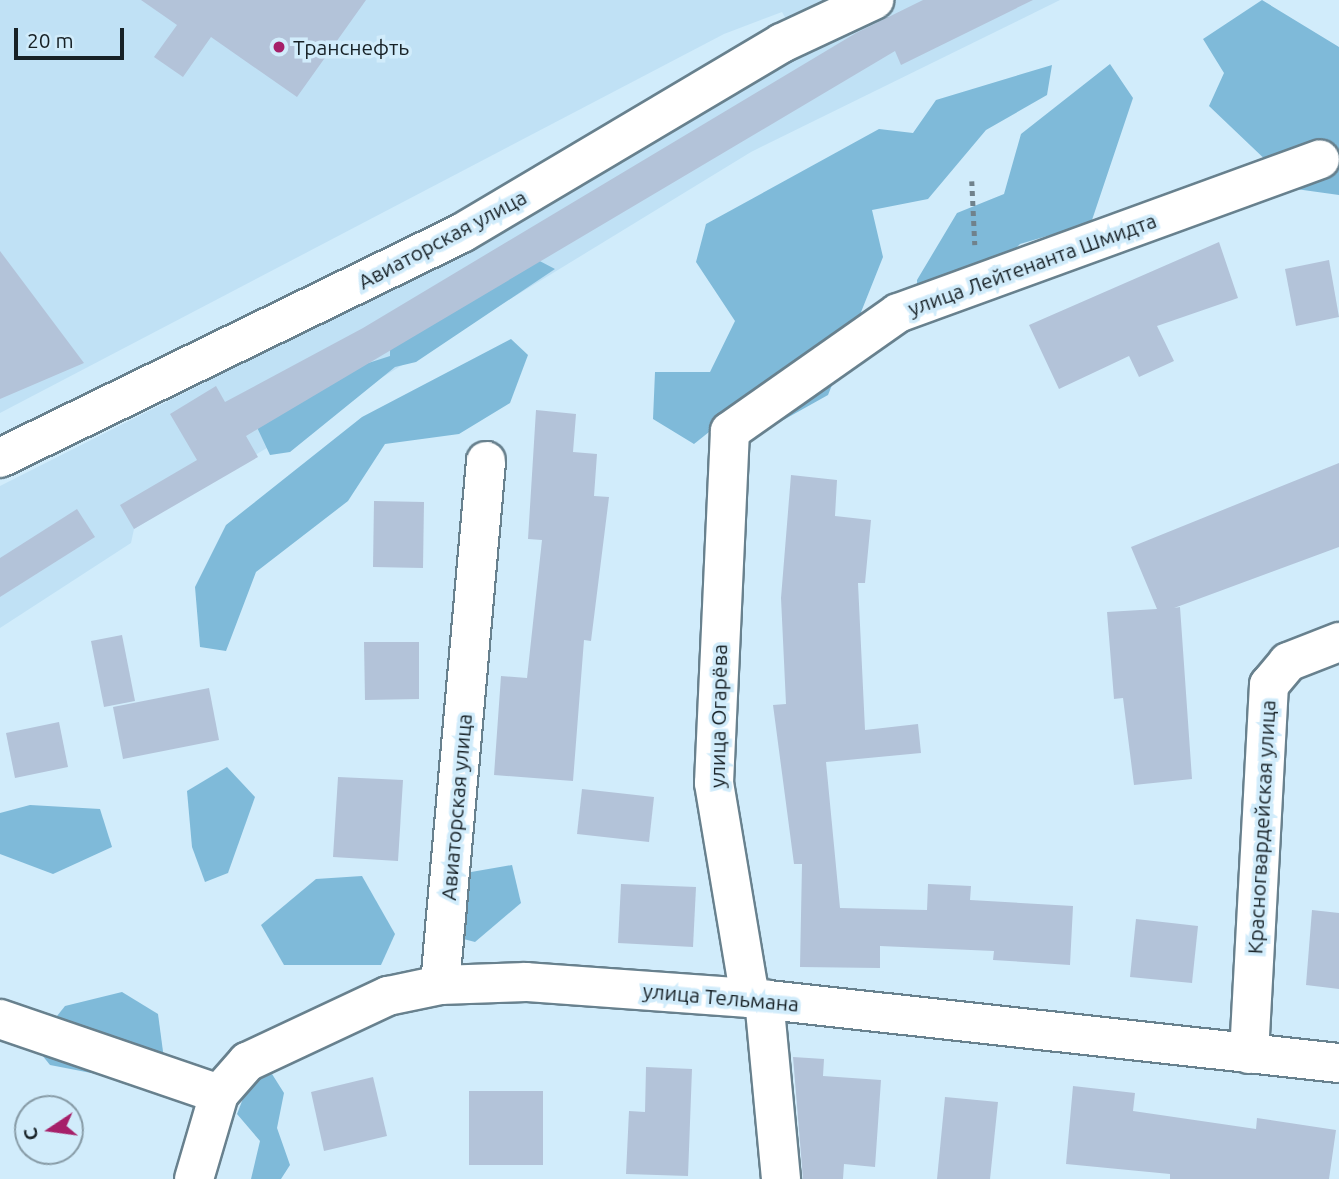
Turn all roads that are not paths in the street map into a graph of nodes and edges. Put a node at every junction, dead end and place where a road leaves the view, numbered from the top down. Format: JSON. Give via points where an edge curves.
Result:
{"nodes":[{"id":1,"x":874,"y":0,"type":"edge"},
{"id":2,"x":1320,"y":159,"type":"dead end"},
{"id":3,"x":730,"y":431,"type":"joint"},
{"id":4,"x":0,"y":458,"type":"edge"},
{"id":5,"x":486,"y":461,"type":"dead end"},
{"id":6,"x":1339,"y":642,"type":"edge"},
{"id":7,"x":440,"y":985,"type":"junction"},
{"id":8,"x":757,"y":999,"type":"junction"},
{"id":9,"x":0,"y":1019,"type":"edge"},
{"id":10,"x":1249,"y":1054,"type":"junction"},
{"id":11,"x":1339,"y":1063,"type":"edge"},
{"id":12,"x":219,"y":1094,"type":"junction"},
{"id":13,"x":194,"y":1179,"type":"edge"},
{"id":14,"x":780,"y":1179,"type":"edge"}],
"edges":[{"from":1,"to":4,"type":"street","name":"Авиаторская улица","via":[[782,43],[462,233]]},
{"from":2,"to":3,"type":"street","name":"улица Лейтенанта Шмидта","via":[[898,313]]},
{"from":3,"to":8,"type":"street","name":"улица Огарёва","via":[[714,783]]},
{"from":5,"to":7,"type":"street","name":"Авиаторская улица"},
{"from":6,"to":10,"type":"street","name":"Красногвардейская улица","via":[[1288,662],[1269,685]]},
{"from":7,"to":8,"type":"street","name":"улица Тельмана","via":[[526,982]]},
{"from":7,"to":12,"type":"street","name":"улица Тельмана","via":[[388,996],[247,1062]]},
{"from":8,"to":10,"type":"street","name":"улица Тельмана"},
{"from":8,"to":14,"type":"street","name":"улица Огарёва"},
{"from":9,"to":12,"type":"street"},
{"from":10,"to":11,"type":"street","name":"улица Тельмана"},
{"from":12,"to":13,"type":"street","name":"улица Тельмана"}]}
